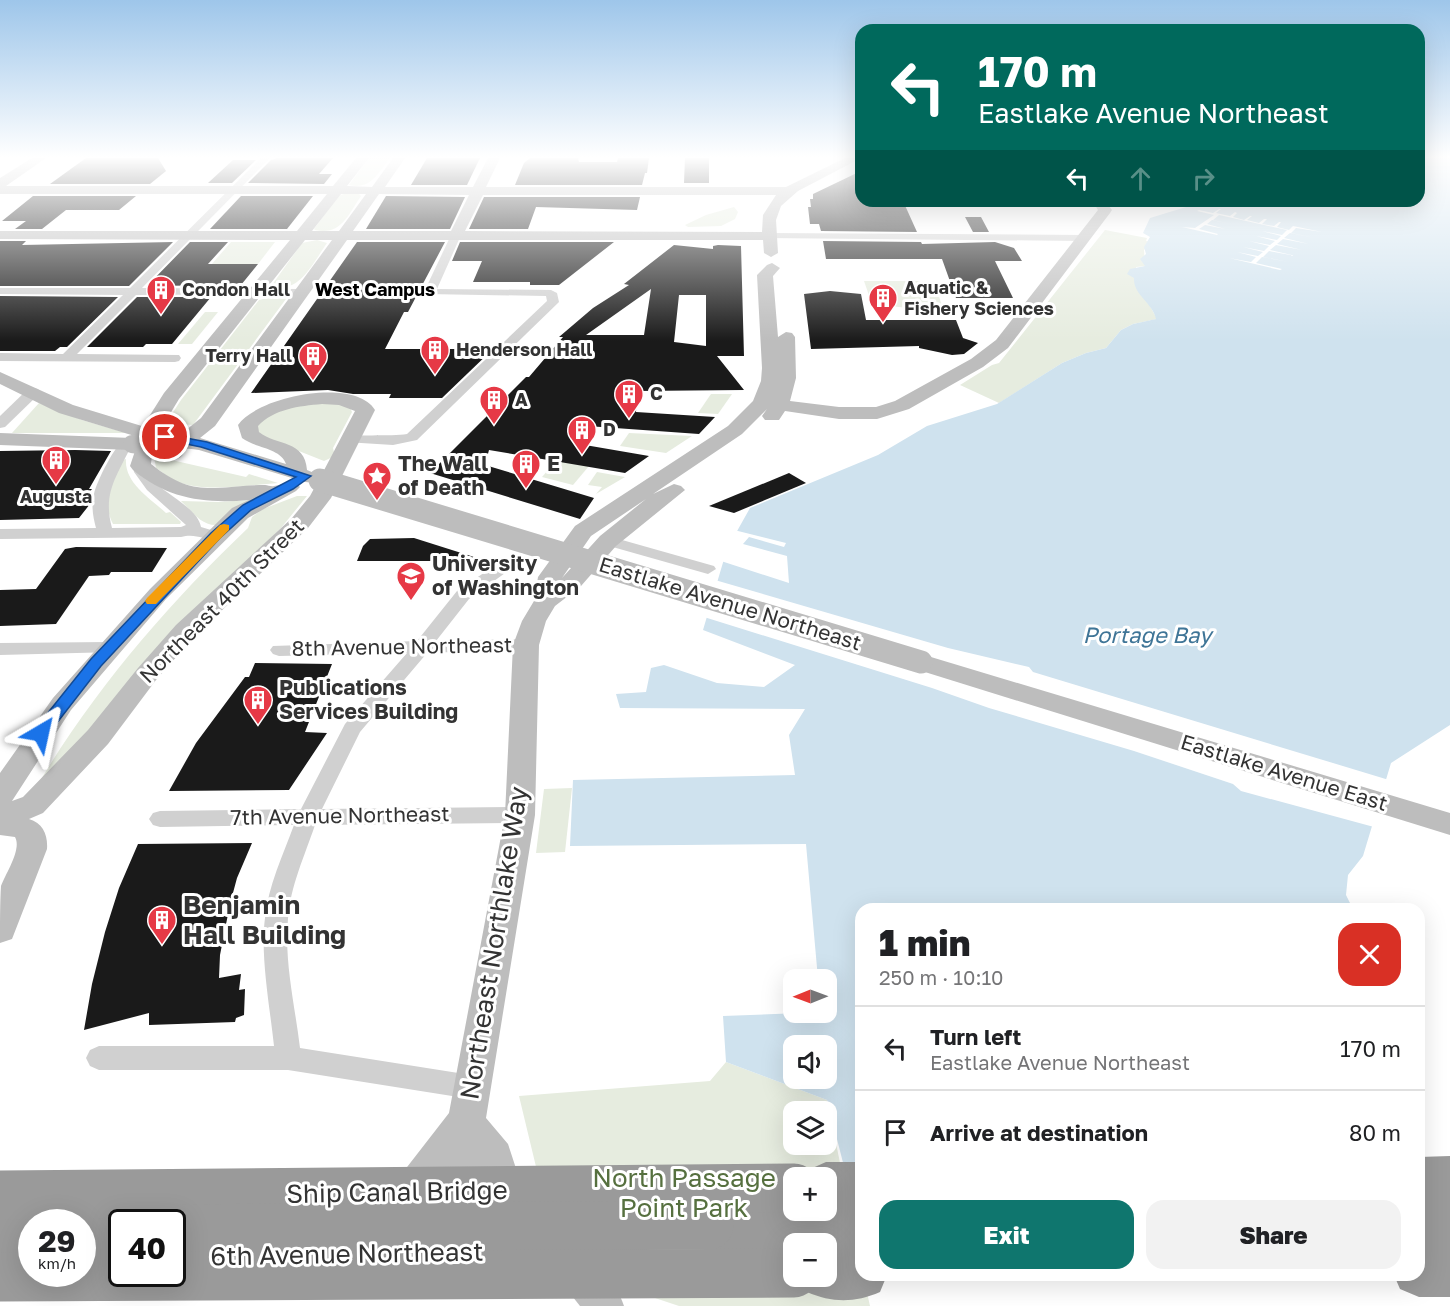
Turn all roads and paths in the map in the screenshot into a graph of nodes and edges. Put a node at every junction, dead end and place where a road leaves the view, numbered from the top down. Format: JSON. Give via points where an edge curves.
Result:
{"nodes":[{"id":1,"x":205,"y":219,"type":"edge"},
{"id":2,"x":315,"y":219,"type":"edge"},
{"id":3,"x":355,"y":219,"type":"edge"},
{"id":4,"x":464,"y":219,"type":"edge"},
{"id":5,"x":769,"y":219,"type":"edge"},
{"id":6,"x":1098,"y":219,"type":"edge"},
{"id":7,"x":0,"y":235,"type":"edge"},
{"id":8,"x":344,"y":235,"type":"junction"},
{"id":9,"x":456,"y":235,"type":"junction"},
{"id":10,"x":301,"y":236,"type":"junction"},
{"id":11,"x":770,"y":236,"type":"junction"},
{"id":12,"x":187,"y":237,"type":"junction"},
{"id":13,"x":1084,"y":238,"type":"junction"},
{"id":14,"x":0,"y":291,"type":"edge"},
{"id":15,"x":134,"y":291,"type":"junction"},
{"id":16,"x":256,"y":292,"type":"junction"},
{"id":17,"x":302,"y":292,"type":"junction"},
{"id":18,"x":0,"y":357,"type":"edge"},
{"id":19,"x":66,"y":358,"type":"junction"},
{"id":20,"x":176,"y":358,"type":"dead end"},
{"id":21,"x":0,"y":377,"type":"edge"},
{"id":22,"x":33,"y":392,"type":"junction"},
{"id":23,"x":771,"y":404,"type":"junction"},
{"id":24,"x":219,"y":407,"type":"junction"},
{"id":25,"x":0,"y":424,"type":"edge"},
{"id":26,"x":0,"y":439,"type":"edge"},
{"id":27,"x":351,"y":439,"type":"junction"},
{"id":28,"x":151,"y":443,"type":"junction"},
{"id":29,"x":248,"y":460,"type":"junction"},
{"id":30,"x":303,"y":479,"type":"junction"},
{"id":31,"x":204,"y":532,"type":"junction"},
{"id":32,"x":105,"y":533,"type":"junction"},
{"id":33,"x":0,"y":534,"type":"edge"},
{"id":34,"x":608,"y":541,"type":"junction"},
{"id":35,"x":506,"y":565,"type":"dead end"},
{"id":36,"x":708,"y":569,"type":"dead end"},
{"id":37,"x":546,"y":601,"type":"junction"},
{"id":38,"x":525,"y":645,"type":"junction"},
{"id":39,"x":423,"y":646,"type":"junction"},
{"id":40,"x":109,"y":648,"type":"junction"},
{"id":41,"x":0,"y":649,"type":"edge"},
{"id":42,"x":279,"y":650,"type":"dead end"},
{"id":43,"x":1118,"y":722,"type":"joint"},
{"id":44,"x":0,"y":796,"type":"edge"},
{"id":45,"x":520,"y":815,"type":"junction"},
{"id":46,"x":308,"y":816,"type":"junction"},
{"id":47,"x":0,"y":818,"type":"edge"},
{"id":48,"x":160,"y":819,"type":"dead end"},
{"id":49,"x":0,"y":824,"type":"edge"},
{"id":50,"x":1450,"y":824,"type":"edge"},
{"id":51,"x":0,"y":929,"type":"edge"},
{"id":52,"x":99,"y":1058,"type":"dead end"},
{"id":53,"x":288,"y":1058,"type":"junction"},
{"id":54,"x":468,"y":1105,"type":"junction"},
{"id":55,"x":1450,"y":1182,"type":"edge"},
{"id":56,"x":1425,"y":1183,"type":"edge"},
{"id":57,"x":783,"y":1188,"type":"edge"},
{"id":58,"x":837,"y":1188,"type":"edge"},
{"id":59,"x":855,"y":1188,"type":"edge"},
{"id":60,"x":0,"y":1195,"type":"edge"},
{"id":61,"x":1450,"y":1222,"type":"edge"},
{"id":62,"x":1425,"y":1223,"type":"edge"},
{"id":63,"x":855,"y":1225,"type":"edge"},
{"id":64,"x":186,"y":1229,"type":"edge"},
{"id":65,"x":18,"y":1230,"type":"edge"},
{"id":66,"x":0,"y":1231,"type":"edge"},
{"id":67,"x":522,"y":1251,"type":"junction"},
{"id":68,"x":444,"y":1252,"type":"junction"},
{"id":69,"x":372,"y":1253,"type":"junction"},
{"id":70,"x":186,"y":1257,"type":"edge"},
{"id":71,"x":0,"y":1260,"type":"edge"},
{"id":72,"x":18,"y":1260,"type":"edge"},
{"id":73,"x":1425,"y":1270,"type":"edge"},
{"id":74,"x":1450,"y":1270,"type":"edge"},
{"id":75,"x":783,"y":1273,"type":"edge"},
{"id":76,"x":837,"y":1273,"type":"edge"},
{"id":77,"x":855,"y":1273,"type":"edge"},
{"id":78,"x":0,"y":1277,"type":"edge"},
{"id":79,"x":603,"y":1306,"type":"edge"}],
"edges":[{"from":1,"to":12,"type":"street"},
{"from":2,"to":10,"type":"street"},
{"from":3,"to":8,"type":"street"},
{"from":4,"to":9,"type":"street"},
{"from":5,"to":11,"type":"street"},
{"from":6,"to":13,"type":"street"},
{"from":7,"to":12,"type":"street"},
{"from":8,"to":9,"type":"street"},
{"from":8,"to":10,"type":"street"},
{"from":8,"to":17,"type":"street"},
{"from":9,"to":11,"type":"street"},
{"from":9,"to":27,"type":"street","via":[[430,292],[551,293],[551,305],[412,437],[393,441]]},
{"from":10,"to":12,"type":"street"},
{"from":10,"to":16,"type":"street"},
{"from":11,"to":13,"type":"street"},
{"from":11,"to":23,"type":"street","via":[[772,268],[765,275]]},
{"from":12,"to":15,"type":"street"},
{"from":13,"to":23,"type":"street","via":[[995,350],[902,405],[858,414]]},
{"from":14,"to":15,"type":"street"},
{"from":15,"to":16,"type":"street"},
{"from":15,"to":19,"type":"street"},
{"from":16,"to":17,"type":"street"},
{"from":16,"to":28,"type":"street","via":[[171,397]]},
{"from":17,"to":24,"type":"street"},
{"from":18,"to":19,"type":"street"},
{"from":19,"to":20,"type":"street"},
{"from":21,"to":22,"type":"street"},
{"from":22,"to":25,"type":"street"},
{"from":22,"to":28,"type":"street"},
{"from":23,"to":34,"type":"street","name":"Northeast Northlake Way","via":[[766,424],[743,445],[655,502]]},
{"from":23,"to":37,"type":"street","name":"Northeast Northlake Way","via":[[583,531],[550,578]]},
{"from":24,"to":28,"type":"street","via":[[202,428]]},
{"from":24,"to":29,"type":"street","via":[[223,431],[243,448]]},
{"from":26,"to":28,"type":"street"},
{"from":27,"to":30,"type":"street","name":"Northeast 40th Street","via":[[365,410],[349,400],[305,400],[278,405],[255,416],[248,425],[249,434],[292,452]]},
{"from":27,"to":47,"type":"street","name":"Northeast 40th Street","via":[[321,498],[300,523],[185,631],[98,737],[33,805]]},
{"from":28,"to":29,"type":"street","name":"Eastlake Avenue Northeast"},
{"from":28,"to":30,"type":"street","via":[[163,484],[196,495],[235,495]]},
{"from":28,"to":31,"type":"street","via":[[140,471],[145,481]]},
{"from":28,"to":32,"type":"street","via":[[102,489],[100,507]]},
{"from":29,"to":30,"type":"street","name":"Eastlake Avenue Northeast"},
{"from":30,"to":31,"type":"street","name":"Northeast 40th Street"},
{"from":30,"to":43,"type":"street","name":"Eastlake Avenue Northeast","bridge":true},
{"from":31,"to":32,"type":"street"},
{"from":31,"to":40,"type":"street","name":"Northeast 40th Street"},
{"from":32,"to":33,"type":"street"},
{"from":34,"to":36,"type":"street"},
{"from":34,"to":37,"type":"street","name":"Northeast Northlake Way","via":[[573,581]]},
{"from":35,"to":39,"type":"street","via":[[463,595]]},
{"from":37,"to":38,"type":"street","name":"Northeast Northlake Way"},
{"from":38,"to":39,"type":"street","name":"8th Avenue Northeast"},
{"from":38,"to":45,"type":"street","name":"Northeast Northlake Way"},
{"from":39,"to":42,"type":"street","name":"8th Avenue Northeast"},
{"from":39,"to":46,"type":"street","via":[[352,729]]},
{"from":40,"to":41,"type":"street"},
{"from":40,"to":44,"type":"street","name":"Northeast 40th Street","via":[[55,712]]},
{"from":43,"to":50,"type":"street","name":"Eastlake Avenue East"},
{"from":45,"to":46,"type":"street","name":"7th Avenue Northeast"},
{"from":45,"to":54,"type":"street","name":"Northeast Northlake Way"},
{"from":46,"to":48,"type":"street","name":"7th Avenue Northeast"},
{"from":46,"to":53,"type":"street","via":[[285,879],[276,918]]},
{"from":49,"to":51,"type":"street","via":[[23,828],[33,838]]},
{"from":52,"to":53,"type":"street"},
{"from":53,"to":54,"type":"street"},
{"from":54,"to":67,"type":"street","via":[[494,1158]]},
{"from":54,"to":68,"type":"street","name":"Northeast Northlake Way"},
{"from":54,"to":69,"type":"street"},
{"from":55,"to":56,"type":"highway"},
{"from":57,"to":60,"type":"highway","name":"Ship Canal Bridge","bridge":true},
{"from":58,"to":59,"type":"highway"},
{"from":61,"to":62,"type":"highway"},
{"from":63,"to":64,"type":"highway","name":"Ship Canal Bridge","bridge":true},
{"from":65,"to":66,"type":"highway"},
{"from":67,"to":68,"type":"street","name":"6th Avenue Northeast"},
{"from":67,"to":79,"type":"street","via":[[544,1253],[565,1261],[583,1274]]},
{"from":68,"to":69,"type":"street","name":"6th Avenue Northeast"},
{"from":69,"to":70,"type":"street","name":"6th Avenue Northeast"},
{"from":71,"to":72,"type":"street"},
{"from":73,"to":74,"type":"highway"},
{"from":75,"to":78,"type":"highway","bridge":true},
{"from":76,"to":77,"type":"highway"}]}
